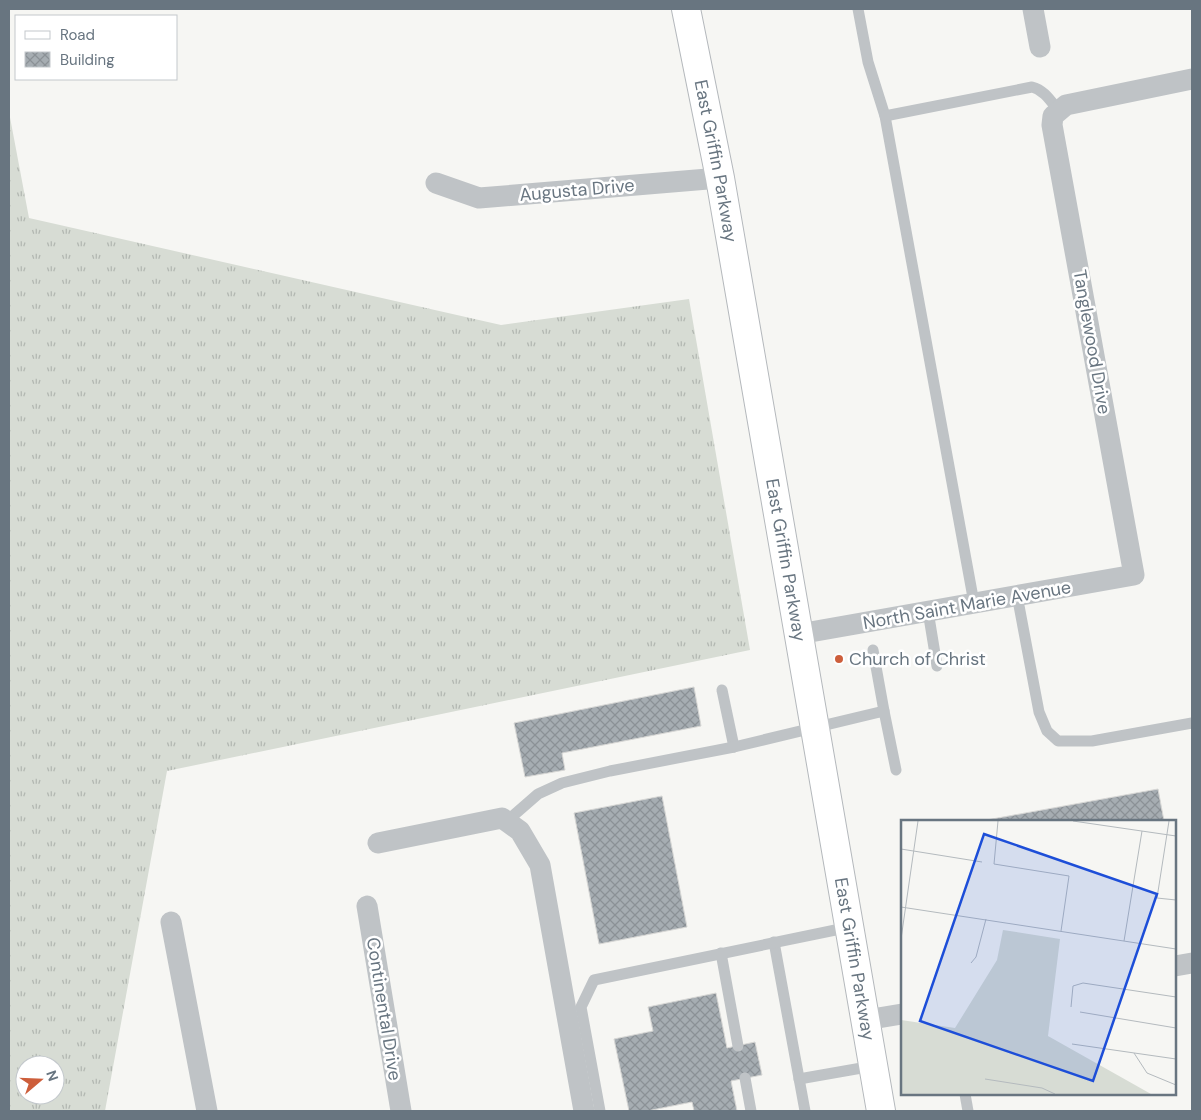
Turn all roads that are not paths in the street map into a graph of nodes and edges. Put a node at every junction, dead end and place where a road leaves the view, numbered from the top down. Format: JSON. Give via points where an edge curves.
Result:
{"nodes":[{"id":1,"x":686,"y":9,"type":"edge"},
{"id":2,"x":858,"y":9,"type":"edge"},
{"id":3,"x":1033,"y":9,"type":"edge"},
{"id":4,"x":1040,"y":47,"type":"dead end"},
{"id":5,"x":1192,"y":79,"type":"edge"},
{"id":6,"x":1058,"y":110,"type":"junction"},
{"id":7,"x":885,"y":116,"type":"junction"},
{"id":8,"x":720,"y":178,"type":"junction"},
{"id":9,"x":436,"y":183,"type":"dead end"},
{"id":10,"x":1134,"y":575,"type":"joint"},
{"id":11,"x":1017,"y":595,"type":"junction"},
{"id":12,"x":974,"y":603,"type":"junction"},
{"id":13,"x":928,"y":611,"type":"junction"},
{"id":14,"x":799,"y":634,"type":"junction"},
{"id":15,"x":873,"y":650,"type":"dead end"},
{"id":16,"x":937,"y":666,"type":"dead end"},
{"id":17,"x":722,"y":690,"type":"dead end"},
{"id":18,"x":884,"y":711,"type":"junction"},
{"id":19,"x":1192,"y":724,"type":"edge"},
{"id":20,"x":815,"y":728,"type":"junction"},
{"id":21,"x":734,"y":747,"type":"junction"},
{"id":22,"x":896,"y":770,"type":"dead end"},
{"id":23,"x":507,"y":821,"type":"junction"},
{"id":24,"x":378,"y":844,"type":"dead end"},
{"id":25,"x":367,"y":906,"type":"dead end"},
{"id":26,"x":171,"y":922,"type":"dead end"},
{"id":27,"x":850,"y":927,"type":"junction"},
{"id":28,"x":774,"y":942,"type":"junction"},
{"id":29,"x":721,"y":953,"type":"junction"},
{"id":30,"x":1192,"y":963,"type":"edge"},
{"id":31,"x":1176,"y":966,"type":"edge"},
{"id":32,"x":901,"y":1014,"type":"edge"},
{"id":33,"x":866,"y":1020,"type":"junction"},
{"id":34,"x":738,"y":1046,"type":"dead end"},
{"id":35,"x":874,"y":1066,"type":"junction"},
{"id":36,"x":745,"y":1078,"type":"dead end"},
{"id":37,"x":799,"y":1079,"type":"junction"},
{"id":38,"x":965,"y":1095,"type":"edge"},
{"id":39,"x":207,"y":1111,"type":"edge"},
{"id":40,"x":402,"y":1111,"type":"edge"},
{"id":41,"x":584,"y":1111,"type":"edge"},
{"id":42,"x":600,"y":1111,"type":"edge"},
{"id":43,"x":751,"y":1111,"type":"edge"},
{"id":44,"x":805,"y":1111,"type":"edge"},
{"id":45,"x":881,"y":1111,"type":"edge"},
{"id":46,"x":968,"y":1111,"type":"edge"}],
"edges":[{"from":1,"to":8,"type":"main road","name":"East Griffin Parkway"},
{"from":2,"to":7,"type":"lane","via":[[868,62]]},
{"from":3,"to":4,"type":"street"},
{"from":5,"to":6,"type":"street","via":[[1066,105]]},
{"from":6,"to":7,"type":"lane","via":[[1047,96],[1032,87]]},
{"from":6,"to":10,"type":"street","name":"Tanglewood Drive","via":[[1052,125]]},
{"from":7,"to":12,"type":"lane"},
{"from":8,"to":9,"type":"street","name":"Augusta Drive","via":[[479,198]]},
{"from":8,"to":14,"type":"main road","name":"East Griffin Parkway"},
{"from":10,"to":11,"type":"street","name":"North Saint Marie Avenue"},
{"from":11,"to":12,"type":"street","name":"North Saint Marie Avenue"},
{"from":11,"to":19,"type":"lane","via":[[1039,712],[1047,731],[1058,741],[1092,741]]},
{"from":12,"to":13,"type":"street","name":"North Saint Marie Avenue"},
{"from":13,"to":14,"type":"street","name":"North Saint Marie Avenue"},
{"from":13,"to":16,"type":"lane"},
{"from":14,"to":20,"type":"main road","name":"East Griffin Parkway"},
{"from":15,"to":18,"type":"lane"},
{"from":17,"to":21,"type":"lane"},
{"from":18,"to":20,"type":"lane"},
{"from":18,"to":22,"type":"lane"},
{"from":20,"to":21,"type":"lane"},
{"from":20,"to":27,"type":"main road","name":"East Griffin Parkway"},
{"from":21,"to":23,"type":"lane","via":[[562,783],[538,794]]},
{"from":23,"to":24,"type":"street","via":[[502,818],[466,824]]},
{"from":23,"to":41,"type":"street","via":[[520,831],[540,866]]},
{"from":25,"to":40,"type":"street","name":"Continental Drive"},
{"from":26,"to":39,"type":"street"},
{"from":27,"to":28,"type":"lane"},
{"from":27,"to":33,"type":"main road","name":"East Griffin Parkway"},
{"from":28,"to":29,"type":"lane"},
{"from":28,"to":37,"type":"lane"},
{"from":29,"to":34,"type":"lane"},
{"from":29,"to":42,"type":"lane","via":[[594,980],[581,1008]]},
{"from":30,"to":31,"type":"street"},
{"from":32,"to":33,"type":"street"},
{"from":33,"to":35,"type":"main road","name":"East Griffin Parkway"},
{"from":35,"to":37,"type":"lane"},
{"from":35,"to":45,"type":"main road","name":"East Griffin Parkway"},
{"from":36,"to":43,"type":"lane"},
{"from":37,"to":44,"type":"lane"},
{"from":38,"to":46,"type":"lane"}]}
